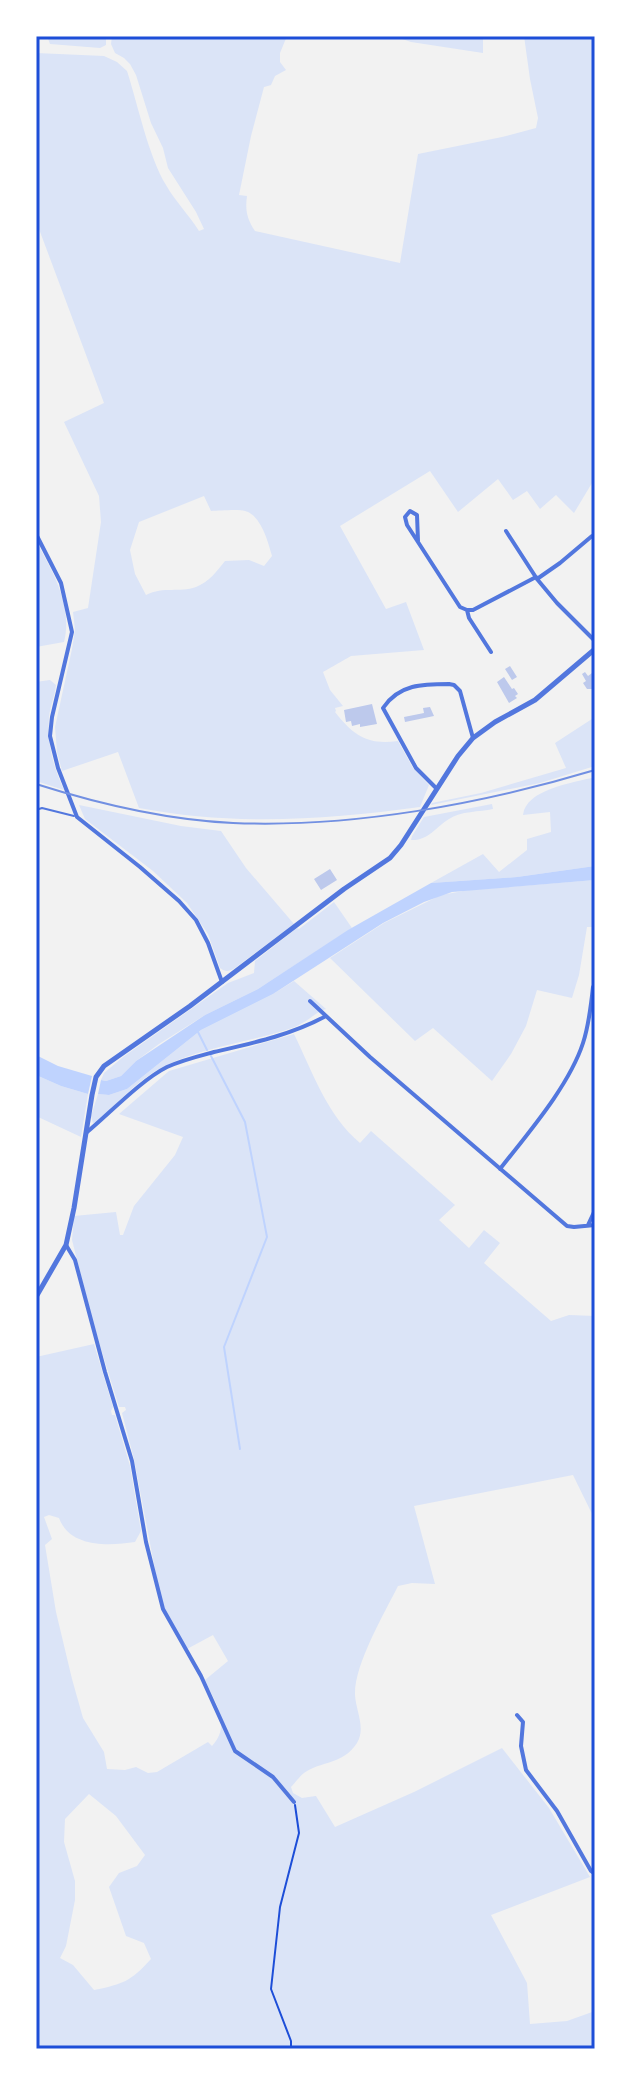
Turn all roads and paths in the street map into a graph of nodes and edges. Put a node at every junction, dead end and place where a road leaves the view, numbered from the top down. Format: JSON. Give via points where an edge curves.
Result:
{"nodes":[{"id":1,"x":506,"y":531,"type":"dead end"},
{"id":2,"x":36,"y":534,"type":"edge"},
{"id":3,"x":592,"y":536,"type":"dead end"},
{"id":4,"x":418,"y":541,"type":"junction"},
{"id":5,"x":537,"y":578,"type":"junction"},
{"id":6,"x":467,"y":610,"type":"junction"},
{"id":7,"x":595,"y":641,"type":"edge"},
{"id":8,"x":595,"y":649,"type":"edge"},
{"id":9,"x":491,"y":652,"type":"dead end"},
{"id":10,"x":473,"y":738,"type":"junction"},
{"id":11,"x":436,"y":788,"type":"junction"},
{"id":12,"x":36,"y":810,"type":"edge"},
{"id":13,"x":77,"y":817,"type":"junction"},
{"id":14,"x":222,"y":982,"type":"junction"},
{"id":15,"x":595,"y":984,"type":"edge"},
{"id":16,"x":310,"y":1001,"type":"dead end"},
{"id":17,"x":326,"y":1016,"type":"junction"},
{"id":18,"x":86,"y":1133,"type":"junction"},
{"id":19,"x":500,"y":1169,"type":"junction"},
{"id":20,"x":595,"y":1210,"type":"edge"},
{"id":21,"x":588,"y":1225,"type":"junction"},
{"id":22,"x":595,"y":1225,"type":"edge"},
{"id":23,"x":66,"y":1245,"type":"junction"},
{"id":24,"x":36,"y":1297,"type":"edge"},
{"id":25,"x":517,"y":1715,"type":"dead end"},
{"id":26,"x":294,"y":1802,"type":"joint"},
{"id":27,"x":595,"y":1874,"type":"edge"},
{"id":28,"x":291,"y":2049,"type":"edge"}],
"edges":[{"from":1,"to":5,"type":"street"},
{"from":2,"to":13,"type":"street","via":[[61,583],[72,632],[50,736]]},
{"from":3,"to":5,"type":"street"},
{"from":4,"to":4,"type":"street","via":[[405,522],[410,511],[417,515]]},
{"from":4,"to":6,"type":"street"},
{"from":5,"to":6,"type":"street"},
{"from":5,"to":7,"type":"street"},
{"from":6,"to":9,"type":"street"},
{"from":8,"to":10,"type":"street","via":[[535,700]]},
{"from":10,"to":11,"type":"street"},
{"from":10,"to":11,"type":"street","via":[[454,685],[415,684],[386,703],[383,708],[416,768]]},
{"from":11,"to":14,"type":"street","via":[[390,858]]},
{"from":12,"to":13,"type":"lane"},
{"from":13,"to":14,"type":"street","via":[[196,920]]},
{"from":14,"to":18,"type":"street","via":[[104,1066],[96,1077]]},
{"from":15,"to":19,"type":"street","via":[[578,1055],[550,1105]]},
{"from":16,"to":17,"type":"street"},
{"from":17,"to":18,"type":"street","via":[[279,1036],[167,1067]]},
{"from":17,"to":19,"type":"street"},
{"from":18,"to":23,"type":"street"},
{"from":19,"to":21,"type":"street","via":[[567,1226]]},
{"from":20,"to":21,"type":"street"},
{"from":21,"to":22,"type":"street"},
{"from":23,"to":24,"type":"street"},
{"from":23,"to":26,"type":"street","via":[[75,1260],[132,1461],[163,1609],[235,1751],[273,1777]]},
{"from":25,"to":27,"type":"street","via":[[523,1722],[526,1770]]},
{"from":26,"to":28,"type":"path","via":[[299,1833],[280,1907],[271,1989]]}]}
